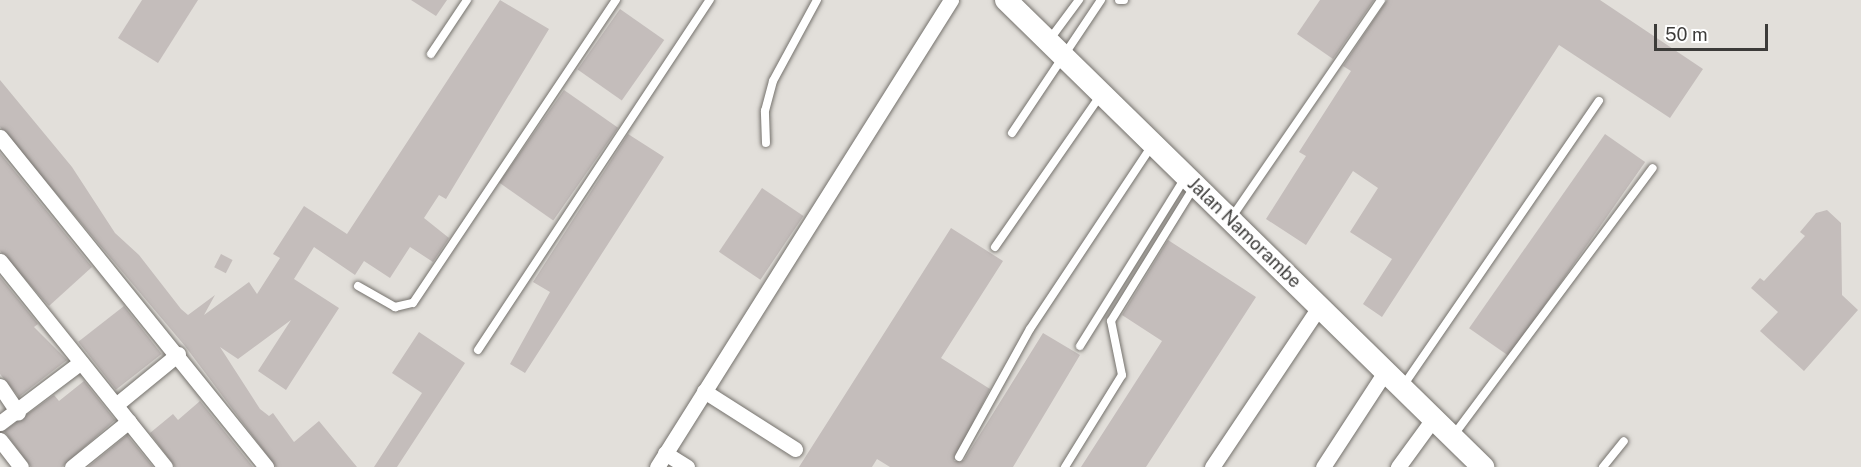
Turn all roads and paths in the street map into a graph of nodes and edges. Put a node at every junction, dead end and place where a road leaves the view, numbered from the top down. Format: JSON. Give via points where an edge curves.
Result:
{"nodes":[{"id":1,"x":467,"y":0,"type":"edge"},
{"id":2,"x":616,"y":0,"type":"edge"},
{"id":3,"x":817,"y":0,"type":"edge"},
{"id":4,"x":951,"y":0,"type":"edge"},
{"id":5,"x":1006,"y":0,"type":"edge"},
{"id":6,"x":1079,"y":0,"type":"edge"},
{"id":7,"x":1101,"y":0,"type":"edge"},
{"id":8,"x":1119,"y":0,"type":"edge"},
{"id":9,"x":1124,"y":0,"type":"edge"},
{"id":10,"x":1381,"y":0,"type":"edge"},
{"id":11,"x":707,"y":1,"type":"edge"},
{"id":12,"x":1056,"y":50,"type":"junction"},
{"id":13,"x":431,"y":54,"type":"dead end"},
{"id":14,"x":1101,"y":94,"type":"junction"},
{"id":15,"x":1599,"y":100,"type":"dead end"},
{"id":16,"x":1012,"y":133,"type":"dead end"},
{"id":17,"x":0,"y":137,"type":"edge"},
{"id":18,"x":766,"y":143,"type":"dead end"},
{"id":19,"x":1152,"y":146,"type":"junction"},
{"id":20,"x":1653,"y":168,"type":"dead end"},
{"id":21,"x":1191,"y":181,"type":"junction"},
{"id":22,"x":1232,"y":217,"type":"junction"},
{"id":23,"x":995,"y":247,"type":"dead end"},
{"id":24,"x":0,"y":261,"type":"edge"},
{"id":25,"x":358,"y":286,"type":"dead end"},
{"id":26,"x":1319,"y":307,"type":"junction"},
{"id":27,"x":1080,"y":346,"type":"dead end"},
{"id":28,"x":478,"y":350,"type":"dead end"},
{"id":29,"x":178,"y":354,"type":"junction"},
{"id":30,"x":81,"y":362,"type":"junction"},
{"id":31,"x":1385,"y":372,"type":"junction"},
{"id":32,"x":0,"y":386,"type":"edge"},
{"id":33,"x":1402,"y":387,"type":"junction"},
{"id":34,"x":704,"y":391,"type":"junction"},
{"id":35,"x":117,"y":404,"type":"junction"},
{"id":36,"x":18,"y":413,"type":"junction"},
{"id":37,"x":1433,"y":419,"type":"junction"},
{"id":38,"x":129,"y":421,"type":"junction"},
{"id":39,"x":0,"y":423,"type":"edge"},
{"id":40,"x":1452,"y":437,"type":"junction"},
{"id":41,"x":0,"y":440,"type":"edge"},
{"id":42,"x":1624,"y":441,"type":"dead end"},
{"id":43,"x":795,"y":449,"type":"dead end"},
{"id":44,"x":665,"y":453,"type":"junction"},
{"id":45,"x":959,"y":457,"type":"dead end"},
{"id":46,"x":21,"y":467,"type":"edge"},
{"id":47,"x":72,"y":467,"type":"edge"},
{"id":48,"x":165,"y":467,"type":"edge"},
{"id":49,"x":266,"y":467,"type":"edge"},
{"id":50,"x":657,"y":467,"type":"edge"},
{"id":51,"x":687,"y":467,"type":"edge"},
{"id":52,"x":1065,"y":467,"type":"edge"},
{"id":53,"x":1212,"y":467,"type":"edge"},
{"id":54,"x":1323,"y":467,"type":"edge"},
{"id":55,"x":1398,"y":467,"type":"edge"},
{"id":56,"x":1483,"y":467,"type":"edge"},
{"id":57,"x":1603,"y":467,"type":"edge"}],
"edges":[{"from":1,"to":13,"type":"lane"},
{"from":2,"to":25,"type":"lane","via":[[413,303],[395,307]]},
{"from":3,"to":18,"type":"lane","via":[[773,81],[765,111]]},
{"from":4,"to":34,"type":"street"},
{"from":5,"to":12,"type":"main road","name":"Jalan Namorambe"},
{"from":6,"to":12,"type":"lane"},
{"from":7,"to":12,"type":"lane"},
{"from":8,"to":9,"type":"lane"},
{"from":10,"to":22,"type":"lane"},
{"from":11,"to":28,"type":"lane"},
{"from":12,"to":14,"type":"main road","name":"Jalan Namorambe"},
{"from":12,"to":16,"type":"lane"},
{"from":14,"to":19,"type":"main road","name":"Jalan Namorambe"},
{"from":14,"to":23,"type":"lane"},
{"from":15,"to":33,"type":"lane"},
{"from":17,"to":29,"type":"street"},
{"from":19,"to":21,"type":"main road","name":"Jalan Namorambe"},
{"from":19,"to":45,"type":"lane","via":[[1030,330]]},
{"from":20,"to":40,"type":"lane"},
{"from":21,"to":22,"type":"main road","name":"Jalan Namorambe"},
{"from":21,"to":27,"type":"lane"},
{"from":21,"to":52,"type":"lane","via":[[1111,321],[1122,375]]},
{"from":22,"to":26,"type":"main road","name":"Jalan Namorambe"},
{"from":24,"to":30,"type":"street"},
{"from":26,"to":31,"type":"main road","name":"Jalan Namorambe"},
{"from":26,"to":53,"type":"street"},
{"from":29,"to":35,"type":"street"},
{"from":29,"to":49,"type":"street"},
{"from":30,"to":35,"type":"street"},
{"from":30,"to":36,"type":"street"},
{"from":31,"to":33,"type":"main road","name":"Jalan Namorambe"},
{"from":31,"to":54,"type":"street"},
{"from":32,"to":36,"type":"street"},
{"from":33,"to":37,"type":"main road","name":"Jalan Namorambe"},
{"from":34,"to":43,"type":"street"},
{"from":34,"to":44,"type":"street"},
{"from":35,"to":38,"type":"street"},
{"from":36,"to":39,"type":"street"},
{"from":37,"to":40,"type":"main road","name":"Jalan Namorambe"},
{"from":37,"to":55,"type":"street"},
{"from":38,"to":47,"type":"street"},
{"from":38,"to":48,"type":"street"},
{"from":40,"to":56,"type":"main road","name":"Jalan Namorambe"},
{"from":41,"to":46,"type":"street"},
{"from":42,"to":57,"type":"lane"},
{"from":44,"to":50,"type":"street"},
{"from":44,"to":51,"type":"street"}]}
